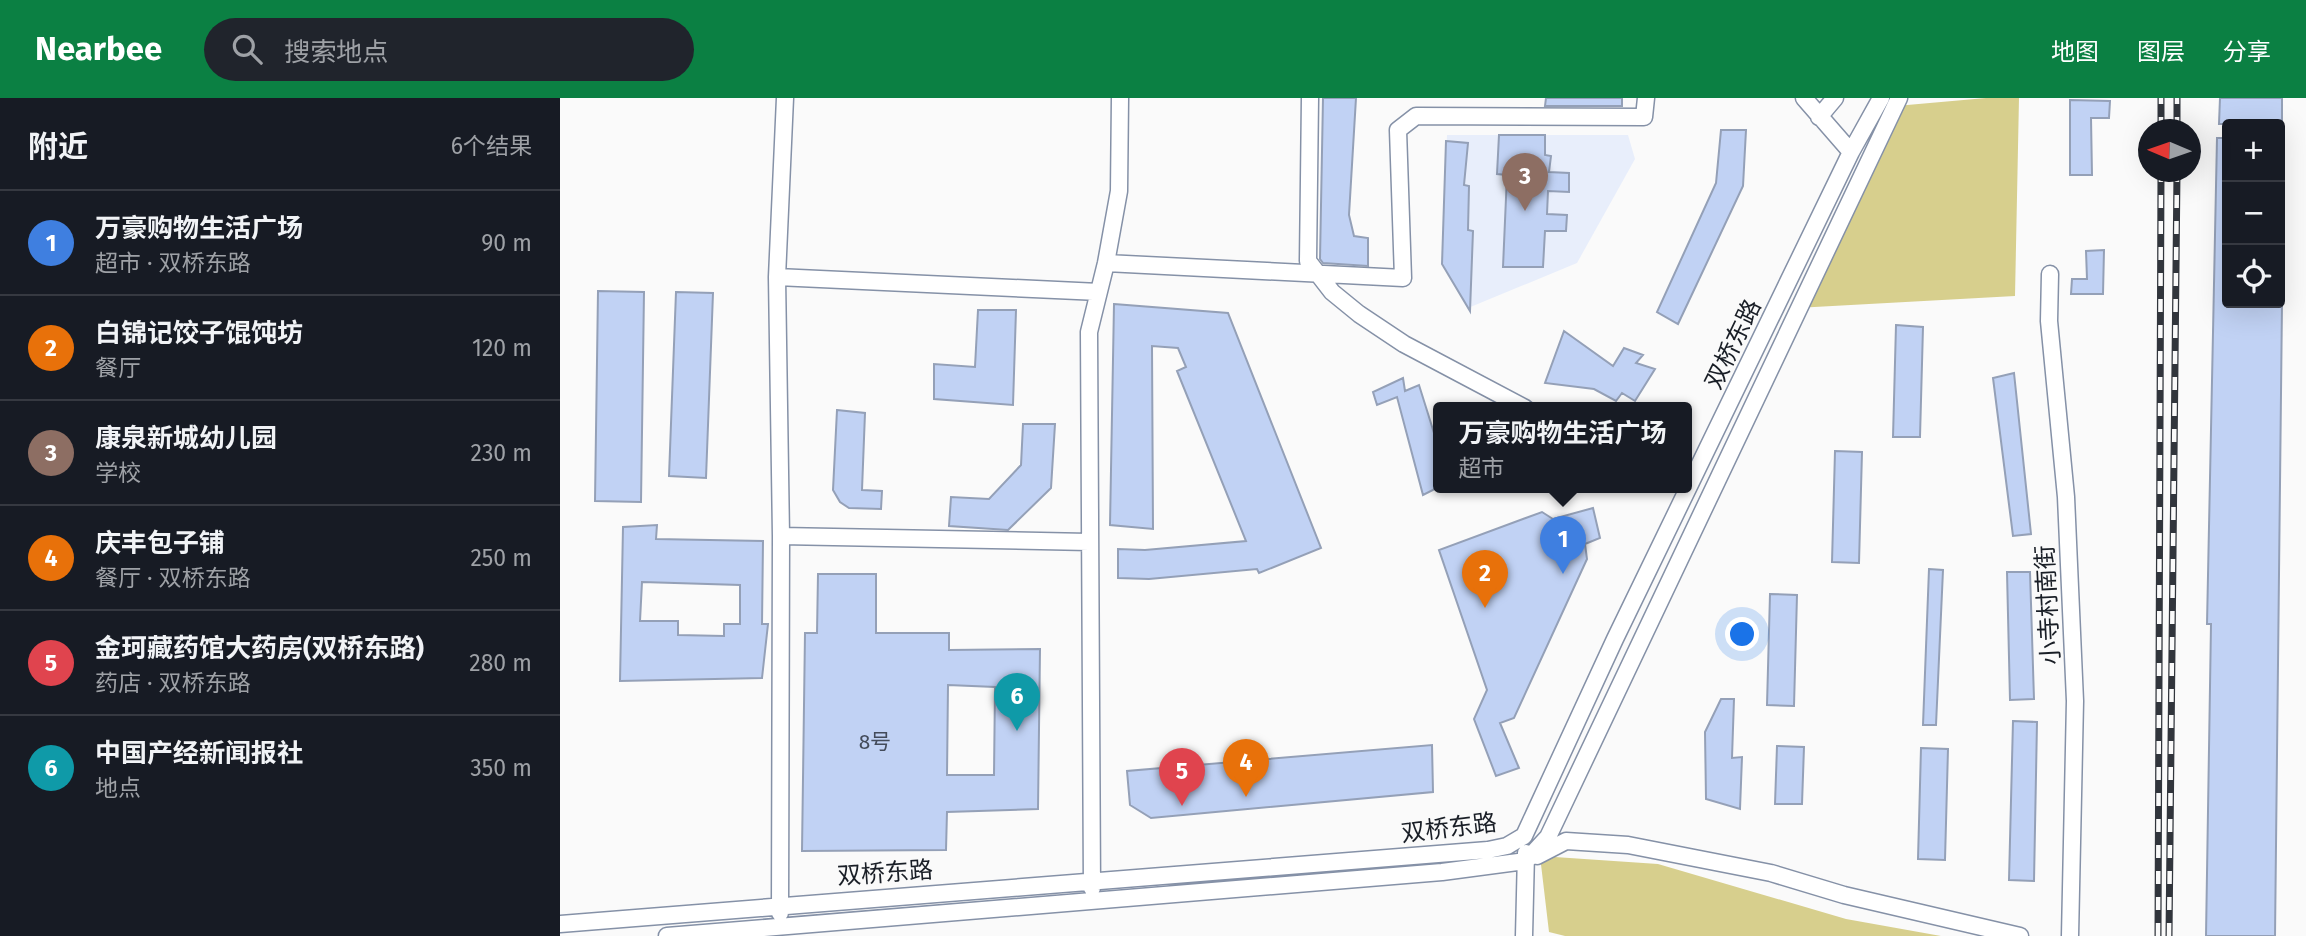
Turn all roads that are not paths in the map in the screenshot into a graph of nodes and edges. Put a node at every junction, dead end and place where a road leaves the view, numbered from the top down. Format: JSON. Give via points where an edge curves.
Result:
{"nodes":[{"id":1,"x":785,"y":98,"type":"edge"},
{"id":2,"x":1120,"y":98,"type":"edge"},
{"id":3,"x":1310,"y":98,"type":"edge"},
{"id":4,"x":1646,"y":98,"type":"edge"},
{"id":5,"x":1804,"y":98,"type":"edge"},
{"id":6,"x":1835,"y":98,"type":"edge"},
{"id":7,"x":1881,"y":98,"type":"edge"},
{"id":8,"x":1899,"y":98,"type":"edge"},
{"id":9,"x":1819,"y":117,"type":"junction"},
{"id":10,"x":1851,"y":152,"type":"junction"},
{"id":11,"x":1106,"y":263,"type":"junction"},
{"id":12,"x":2050,"y":274,"type":"dead end"},
{"id":13,"x":1320,"y":276,"type":"junction"},
{"id":14,"x":777,"y":277,"type":"junction"},
{"id":15,"x":1099,"y":292,"type":"junction"},
{"id":16,"x":1514,"y":402,"type":"edge"},
{"id":17,"x":1692,"y":474,"type":"edge"},
{"id":18,"x":1683,"y":493,"type":"edge"},
{"id":19,"x":780,"y":536,"type":"junction"},
{"id":20,"x":1089,"y":542,"type":"junction"},
{"id":21,"x":1524,"y":836,"type":"junction"},
{"id":22,"x":1526,"y":861,"type":"junction"},
{"id":23,"x":1092,"y":880,"type":"junction"},
{"id":24,"x":1092,"y":901,"type":"junction"},
{"id":25,"x":780,"y":904,"type":"junction"},
{"id":26,"x":560,"y":924,"type":"edge"},
{"id":27,"x":779,"y":932,"type":"edge"},
{"id":28,"x":667,"y":936,"type":"edge"},
{"id":29,"x":1524,"y":936,"type":"edge"},
{"id":30,"x":2020,"y":936,"type":"edge"},
{"id":31,"x":2070,"y":936,"type":"edge"}],
"edges":[{"from":1,"to":14,"type":"street"},
{"from":2,"to":11,"type":"street","via":[[1119,191]]},
{"from":3,"to":13,"type":"street","via":[[1308,261]]},
{"from":4,"to":13,"type":"street","via":[[1644,117],[1416,116],[1398,131],[1403,278]]},
{"from":5,"to":9,"type":"street"},
{"from":6,"to":9,"type":"street"},
{"from":7,"to":10,"type":"street","name":"双桥东路"},
{"from":8,"to":22,"type":"street","name":"双桥东路","via":[[1548,837]]},
{"from":9,"to":10,"type":"street"},
{"from":10,"to":17,"type":"street","name":"双桥东路"},
{"from":11,"to":13,"type":"street"},
{"from":11,"to":15,"type":"street"},
{"from":12,"to":31,"type":"street","name":"小寺村南街","via":[[2049,321],[2066,497],[2076,701]]},
{"from":13,"to":16,"type":"street","via":[[1350,307],[1404,344]]},
{"from":14,"to":15,"type":"street"},
{"from":14,"to":19,"type":"street"},
{"from":15,"to":20,"type":"street","via":[[1088,332]]},
{"from":18,"to":21,"type":"street","name":"双桥东路"},
{"from":19,"to":20,"type":"street"},
{"from":19,"to":25,"type":"street"},
{"from":20,"to":23,"type":"street"},
{"from":21,"to":22,"type":"street"},
{"from":21,"to":23,"type":"street","name":"双桥东路","via":[[1488,850]]},
{"from":22,"to":24,"type":"street","name":"双桥东路","via":[[1442,873]]},
{"from":22,"to":29,"type":"street"},
{"from":22,"to":30,"type":"street","via":[[1566,841],[1628,845],[1771,873]]},
{"from":23,"to":24,"type":"street"},
{"from":23,"to":25,"type":"street","name":"双桥东路"},
{"from":24,"to":27,"type":"street","name":"双桥东路"},
{"from":25,"to":26,"type":"street","name":"双桥东路"},
{"from":25,"to":27,"type":"street"},
{"from":27,"to":28,"type":"street","name":"双桥东路"}]}
